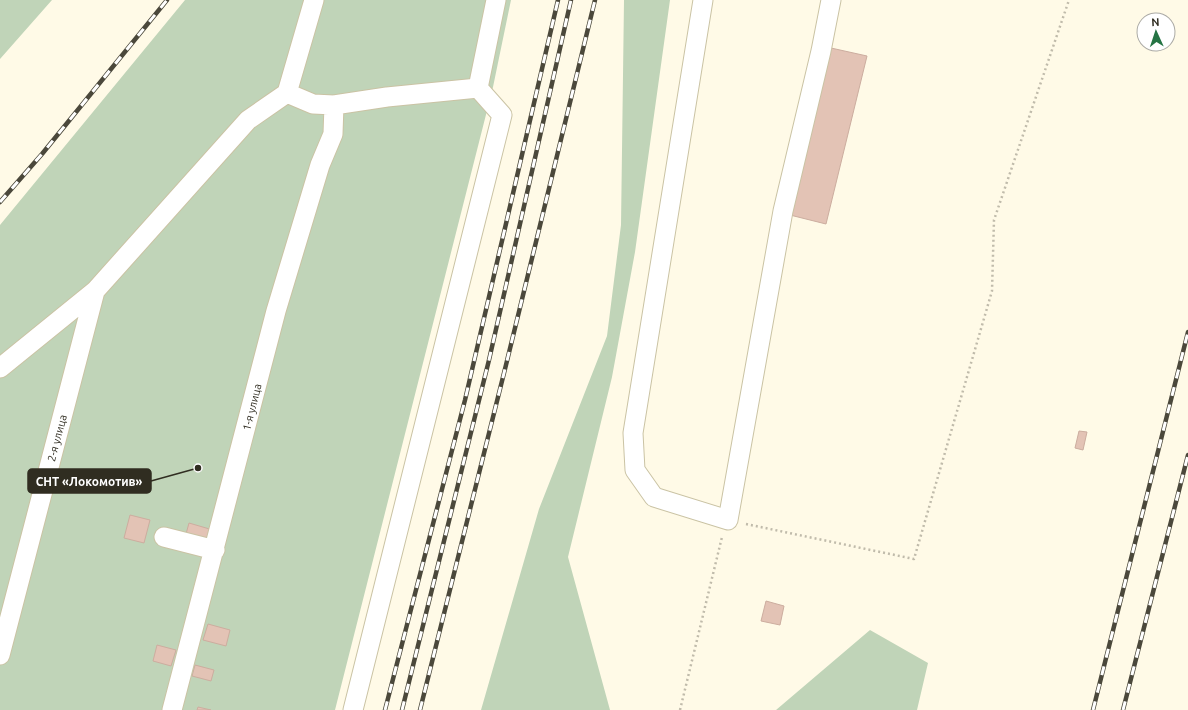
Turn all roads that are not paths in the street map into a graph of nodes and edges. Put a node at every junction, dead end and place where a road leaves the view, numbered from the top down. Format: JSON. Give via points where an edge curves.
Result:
{"nodes":[{"id":1,"x":314,"y":0,"type":"edge"},
{"id":2,"x":496,"y":0,"type":"edge"},
{"id":3,"x":703,"y":0,"type":"edge"},
{"id":4,"x":831,"y":0,"type":"edge"},
{"id":5,"x":478,"y":88,"type":"junction"},
{"id":6,"x":287,"y":93,"type":"junction"},
{"id":7,"x":334,"y":105,"type":"junction"},
{"id":8,"x":95,"y":291,"type":"junction"},
{"id":9,"x":0,"y":368,"type":"edge"},
{"id":10,"x":164,"y":537,"type":"dead end"},
{"id":11,"x":215,"y":550,"type":"junction"},
{"id":12,"x":0,"y":655,"type":"edge"},
{"id":13,"x":172,"y":710,"type":"edge"},
{"id":14,"x":353,"y":710,"type":"edge"}],
"edges":[{"from":1,"to":6,"type":"street"},
{"from":2,"to":5,"type":"street"},
{"from":3,"to":4,"type":"street","via":[[633,433],[636,470],[654,497],[728,520],[783,211]]},
{"from":5,"to":7,"type":"street"},
{"from":5,"to":14,"type":"street","via":[[502,115]]},
{"from":6,"to":7,"type":"street","via":[[313,104]]},
{"from":6,"to":8,"type":"street","via":[[248,120]]},
{"from":7,"to":11,"type":"street","name":"1-я улица","via":[[333,134],[320,165],[276,311]]},
{"from":8,"to":9,"type":"street"},
{"from":8,"to":12,"type":"street","name":"2-я улица"},
{"from":10,"to":11,"type":"street"},
{"from":11,"to":13,"type":"street","name":"1-я улица"}]}
